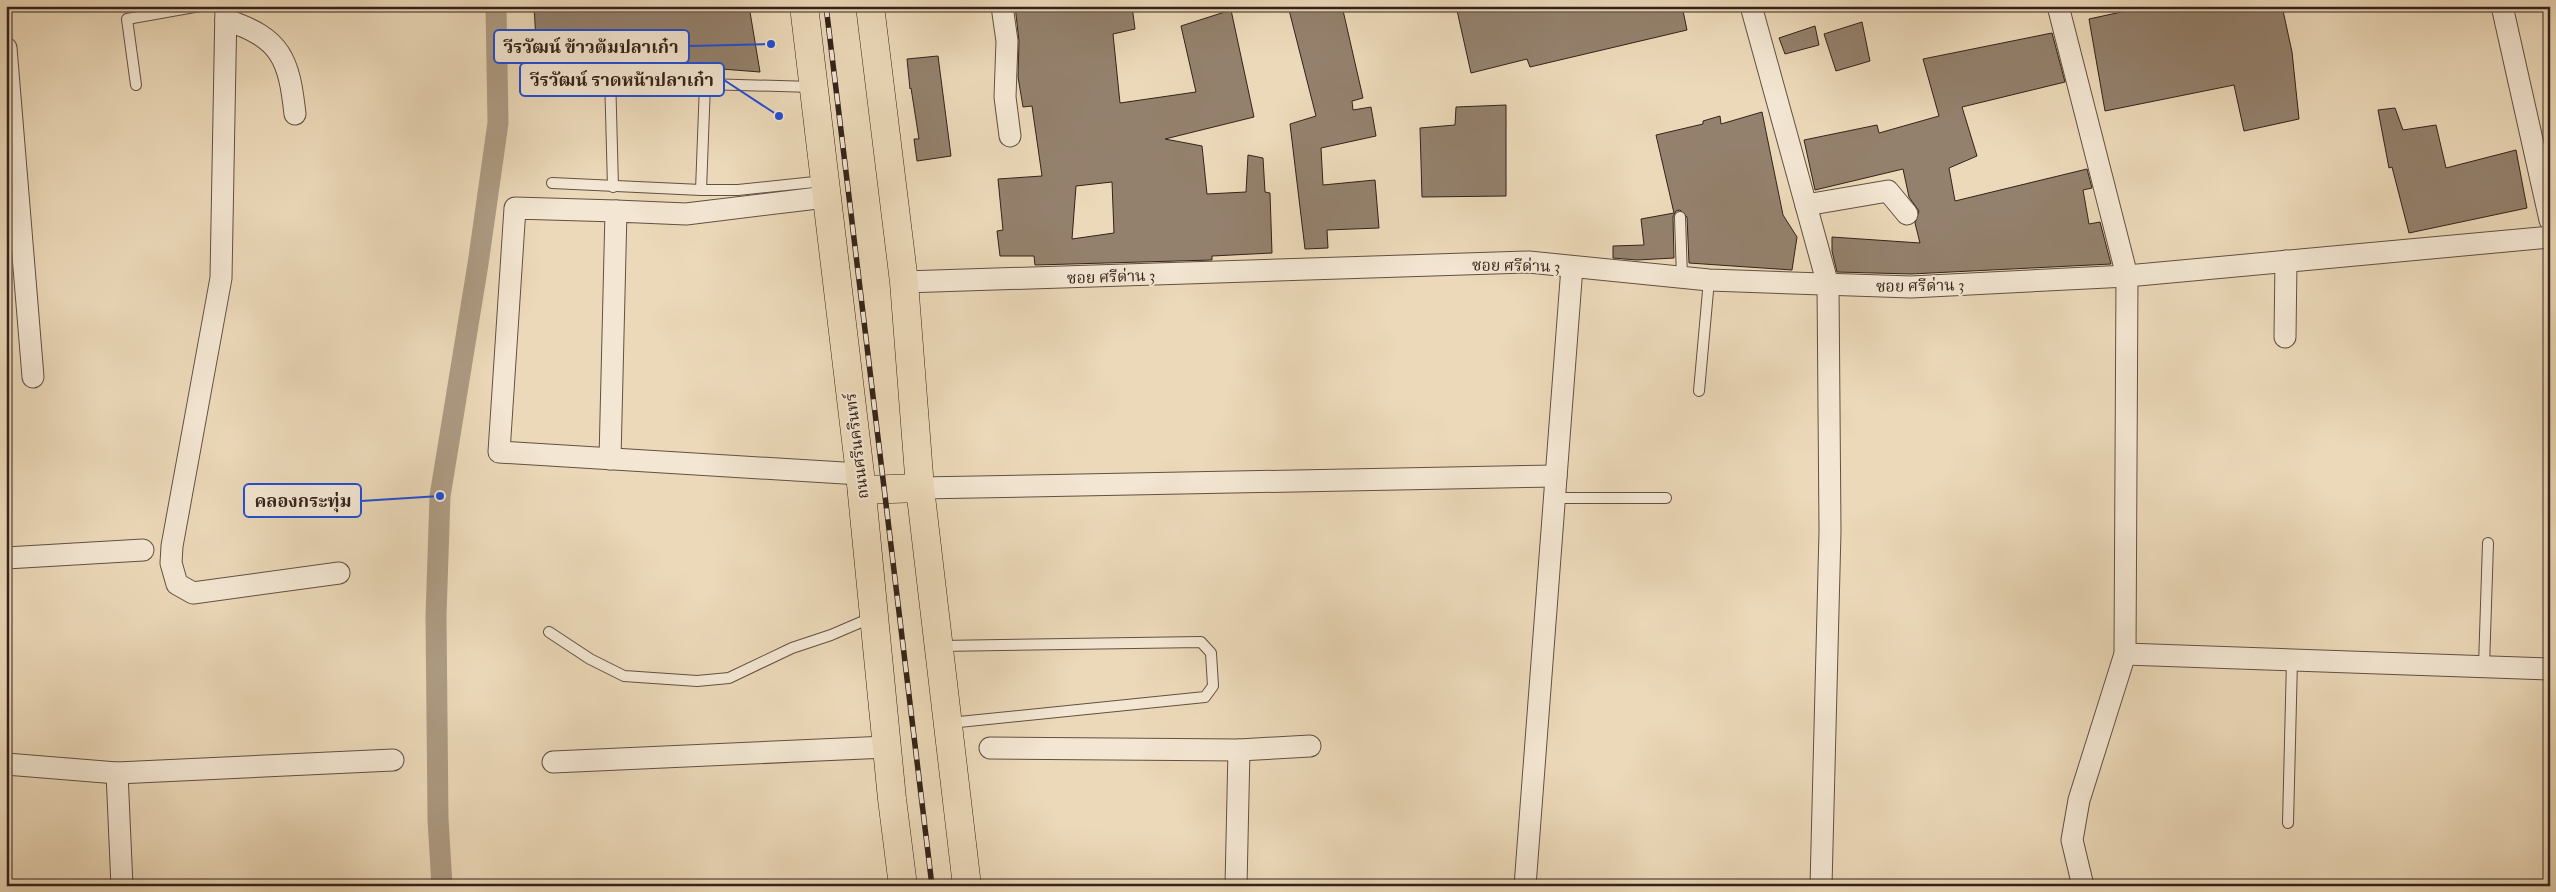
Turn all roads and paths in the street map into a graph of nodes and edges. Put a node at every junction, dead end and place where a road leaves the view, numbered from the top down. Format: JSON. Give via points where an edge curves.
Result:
{"nodes":[{"id":1,"x":200,"y":6,"type":"edge"},
{"id":2,"x":804,"y":6,"type":"edge"},
{"id":3,"x":870,"y":6,"type":"edge"},
{"id":4,"x":1002,"y":6,"type":"edge"},
{"id":5,"x":1752,"y":6,"type":"edge"},
{"id":6,"x":2058,"y":6,"type":"edge"},
{"id":7,"x":2502,"y":6,"type":"edge"},
{"id":8,"x":226,"y":13,"type":"edge"},
{"id":9,"x":6,"y":48,"type":"edge"},
{"id":10,"x":536,"y":66,"type":"dead end"},
{"id":11,"x":610,"y":74,"type":"junction"},
{"id":12,"x":705,"y":84,"type":"junction"},
{"id":13,"x":136,"y":85,"type":"dead end"},
{"id":14,"x":814,"y":87,"type":"junction"},
{"id":15,"x":295,"y":114,"type":"dead end"},
{"id":16,"x":1010,"y":136,"type":"dead end"},
{"id":17,"x":552,"y":183,"type":"dead end"},
{"id":18,"x":613,"y":187,"type":"junction"},
{"id":19,"x":825,"y":189,"type":"junction"},
{"id":20,"x":700,"y":190,"type":"junction"},
{"id":21,"x":1806,"y":205,"type":"junction"},
{"id":22,"x":616,"y":211,"type":"junction"},
{"id":23,"x":1907,"y":214,"type":"dead end"},
{"id":24,"x":1680,"y":217,"type":"dead end"},
{"id":25,"x":2550,"y":220,"type":"edge"},
{"id":26,"x":2550,"y":237,"type":"edge"},
{"id":27,"x":2286,"y":261,"type":"junction"},
{"id":28,"x":1572,"y":267,"type":"junction"},
{"id":29,"x":2127,"y":276,"type":"junction"},
{"id":30,"x":1682,"y":278,"type":"junction"},
{"id":31,"x":1709,"y":280,"type":"junction"},
{"id":32,"x":904,"y":282,"type":"junction"},
{"id":33,"x":1828,"y":284,"type":"junction"},
{"id":34,"x":2285,"y":338,"type":"dead end"},
{"id":35,"x":33,"y":376,"type":"dead end"},
{"id":36,"x":1699,"y":391,"type":"dead end"},
{"id":37,"x":610,"y":459,"type":"junction"},
{"id":38,"x":1556,"y":476,"type":"junction"},
{"id":39,"x":861,"y":482,"type":"junction"},
{"id":40,"x":920,"y":488,"type":"junction"},
{"id":41,"x":1554,"y":498,"type":"junction"},
{"id":42,"x":1666,"y":498,"type":"dead end"},
{"id":43,"x":2488,"y":543,"type":"dead end"},
{"id":44,"x":143,"y":550,"type":"dead end"},
{"id":45,"x":6,"y":558,"type":"edge"},
{"id":46,"x":339,"y":573,"type":"dead end"},
{"id":47,"x":874,"y":617,"type":"junction"},
{"id":48,"x":549,"y":632,"type":"dead end"},
{"id":49,"x":940,"y":646,"type":"junction"},
{"id":50,"x":2125,"y":654,"type":"junction"},
{"id":51,"x":2292,"y":660,"type":"junction"},
{"id":52,"x":2484,"y":666,"type":"junction"},
{"id":53,"x":2550,"y":668,"type":"edge"},
{"id":54,"x":948,"y":723,"type":"junction"},
{"id":55,"x":887,"y":746,"type":"junction"},
{"id":56,"x":1310,"y":746,"type":"dead end"},
{"id":57,"x":990,"y":748,"type":"dead end"},
{"id":58,"x":1239,"y":750,"type":"junction"},
{"id":59,"x":393,"y":760,"type":"dead end"},
{"id":60,"x":553,"y":762,"type":"dead end"},
{"id":61,"x":6,"y":764,"type":"edge"},
{"id":62,"x":117,"y":774,"type":"junction"},
{"id":63,"x":2288,"y":823,"type":"dead end"},
{"id":64,"x":122,"y":886,"type":"edge"},
{"id":65,"x":903,"y":886,"type":"edge"},
{"id":66,"x":967,"y":886,"type":"edge"},
{"id":67,"x":1236,"y":886,"type":"edge"},
{"id":68,"x":1525,"y":886,"type":"edge"},
{"id":69,"x":1821,"y":886,"type":"edge"},
{"id":70,"x":2083,"y":886,"type":"edge"}],
"edges":[{"from":1,"to":13,"type":"lane","via":[[127,19]]},
{"from":2,"to":14,"type":"main road","name":"ถนนศรีนครินทร์"},
{"from":3,"to":32,"type":"main road"},
{"from":4,"to":16,"type":"street","via":[[1007,42],[1005,97]]},
{"from":5,"to":21,"type":"street"},
{"from":6,"to":29,"type":"street"},
{"from":7,"to":25,"type":"street"},
{"from":8,"to":15,"type":"street","via":[[276,47],[289,71]]},
{"from":8,"to":46,"type":"street","via":[[221,278],[171,563],[178,584],[193,593]]},
{"from":9,"to":35,"type":"street"},
{"from":10,"to":11,"type":"lane"},
{"from":11,"to":12,"type":"lane"},
{"from":11,"to":18,"type":"lane"},
{"from":12,"to":14,"type":"lane"},
{"from":12,"to":20,"type":"lane"},
{"from":14,"to":19,"type":"main road","name":"ถนนศรีนครินทร์"},
{"from":17,"to":18,"type":"lane"},
{"from":18,"to":20,"type":"lane"},
{"from":19,"to":20,"type":"lane"},
{"from":19,"to":22,"type":"street","via":[[686,214]]},
{"from":19,"to":39,"type":"main road","name":"ถนนศรีนครินทร์"},
{"from":21,"to":23,"type":"street","via":[[1888,191]]},
{"from":21,"to":33,"type":"street"},
{"from":22,"to":37,"type":"street"},
{"from":22,"to":37,"type":"street","via":[[515,208],[499,452]]},
{"from":24,"to":30,"type":"lane"},
{"from":26,"to":27,"type":"street","name":"ซอย ศรีด่าน 3"},
{"from":27,"to":29,"type":"street","name":"ซอย ศรีด่าน 3"},
{"from":27,"to":34,"type":"street"},
{"from":28,"to":30,"type":"street","name":"ซอย ศรีด่าน 3"},
{"from":28,"to":32,"type":"street","name":"ซอย ศรีด่าน 3","via":[[1528,262]]},
{"from":28,"to":38,"type":"street"},
{"from":29,"to":33,"type":"street","name":"ซอย ศรีด่าน 3","via":[[1911,287]]},
{"from":29,"to":50,"type":"street"},
{"from":30,"to":31,"type":"street","name":"ซอย ศรีด่าน 3"},
{"from":31,"to":33,"type":"street","name":"ซอย ศรีด่าน 3"},
{"from":31,"to":36,"type":"lane"},
{"from":32,"to":40,"type":"main road"},
{"from":33,"to":69,"type":"street","via":[[1830,532]]},
{"from":37,"to":39,"type":"street"},
{"from":38,"to":40,"type":"street"},
{"from":38,"to":41,"type":"street"},
{"from":39,"to":40,"type":"main road"},
{"from":39,"to":47,"type":"main road","name":"ถนนศรีนครินทร์"},
{"from":40,"to":49,"type":"main road"},
{"from":41,"to":42,"type":"lane"},
{"from":41,"to":68,"type":"street"},
{"from":43,"to":52,"type":"lane"},
{"from":44,"to":45,"type":"street"},
{"from":47,"to":48,"type":"lane","via":[[792,648],[729,678],[698,681],[624,676],[590,659]]},
{"from":47,"to":55,"type":"main road","name":"ถนนศรีนครินทร์"},
{"from":49,"to":54,"type":"main road"},
{"from":49,"to":54,"type":"lane","via":[[1200,642],[1210,652],[1213,686],[1205,697]]},
{"from":50,"to":51,"type":"street"},
{"from":50,"to":70,"type":"street","via":[[2079,800],[2072,840]]},
{"from":51,"to":52,"type":"street"},
{"from":51,"to":63,"type":"lane"},
{"from":52,"to":53,"type":"street"},
{"from":54,"to":66,"type":"main road"},
{"from":55,"to":60,"type":"street"},
{"from":55,"to":65,"type":"main road","name":"ถนนศรีนครินทร์"},
{"from":56,"to":58,"type":"street"},
{"from":57,"to":58,"type":"street"},
{"from":58,"to":67,"type":"street"},
{"from":59,"to":62,"type":"street"},
{"from":61,"to":62,"type":"street"},
{"from":62,"to":64,"type":"street"}]}
